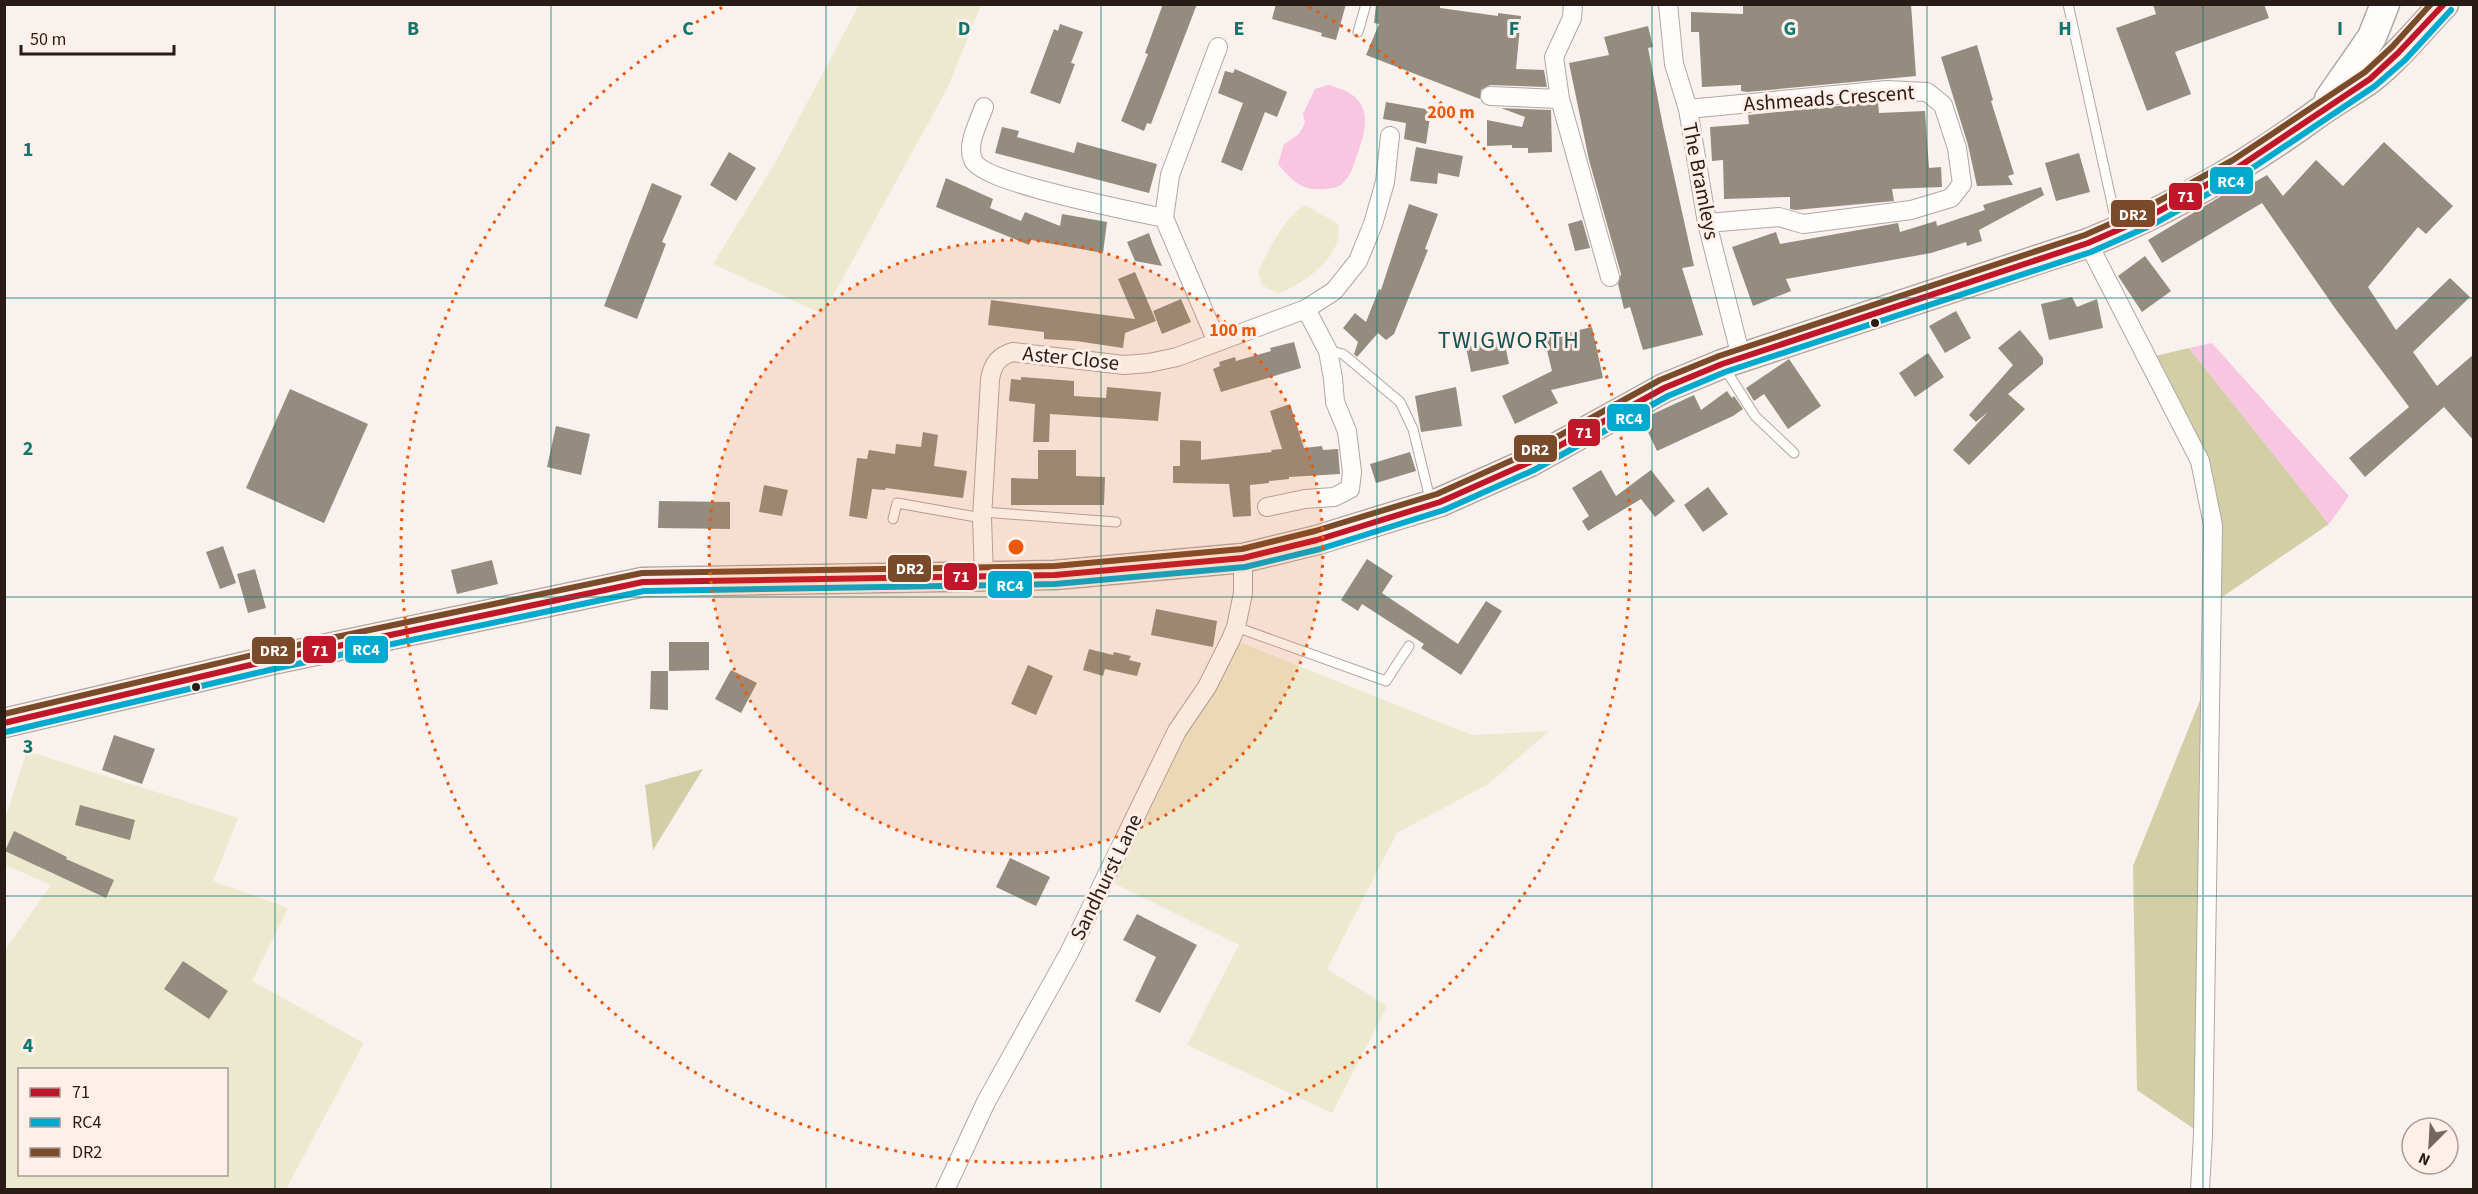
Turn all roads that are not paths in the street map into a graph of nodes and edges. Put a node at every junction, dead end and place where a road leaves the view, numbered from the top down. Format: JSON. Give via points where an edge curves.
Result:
{"nodes":[{"id":1,"x":1366,"y":4,"type":"edge"},
{"id":2,"x":1573,"y":4,"type":"edge"},
{"id":3,"x":1668,"y":4,"type":"edge"},
{"id":4,"x":2068,"y":4,"type":"edge"},
{"id":5,"x":2385,"y":4,"type":"edge"},
{"id":6,"x":2444,"y":4,"type":"edge"},
{"id":7,"x":1358,"y":32,"type":"dead end"},
{"id":8,"x":1218,"y":47,"type":"dead end"},
{"id":9,"x":1490,"y":96,"type":"dead end"},
{"id":10,"x":1560,"y":99,"type":"junction"},
{"id":11,"x":984,"y":107,"type":"dead end"},
{"id":12,"x":1688,"y":110,"type":"junction"},
{"id":13,"x":2321,"y":111,"type":"junction"},
{"id":14,"x":1385,"y":145,"type":"dead end"},
{"id":15,"x":1164,"y":218,"type":"junction"},
{"id":16,"x":1707,"y":224,"type":"junction"},
{"id":17,"x":2120,"y":230,"type":"junction"},
{"id":18,"x":2088,"y":243,"type":"junction"},
{"id":19,"x":1610,"y":277,"type":"dead end"},
{"id":20,"x":1306,"y":309,"type":"junction"},
{"id":21,"x":1217,"y":342,"type":"junction"},
{"id":22,"x":1327,"y":350,"type":"junction"},
{"id":23,"x":1732,"y":361,"type":"junction"},
{"id":24,"x":1794,"y":453,"type":"dead end"},
{"id":25,"x":1431,"y":505,"type":"junction"},
{"id":26,"x":1267,"y":507,"type":"dead end"},
{"id":27,"x":982,"y":515,"type":"junction"},
{"id":28,"x":893,"y":519,"type":"dead end"},
{"id":29,"x":1116,"y":522,"type":"dead end"},
{"id":30,"x":1243,"y":558,"type":"junction"},
{"id":31,"x":984,"y":575,"type":"junction"},
{"id":32,"x":1236,"y":627,"type":"junction"},
{"id":33,"x":1409,"y":646,"type":"dead end"},
{"id":34,"x":4,"y":723,"type":"edge"},
{"id":35,"x":945,"y":1190,"type":"edge"},
{"id":36,"x":2200,"y":1190,"type":"edge"}],
"edges":[{"from":1,"to":7,"type":"lane"},
{"from":2,"to":10,"type":"street","via":[[1572,18],[1554,57]]},
{"from":3,"to":12,"type":"street","name":"The Bramleys","via":[[1674,64]]},
{"from":4,"to":17,"type":"lane"},
{"from":5,"to":13,"type":"main road","via":[[2372,37]]},
{"from":6,"to":13,"type":"main road","via":[[2372,78]]},
{"from":8,"to":15,"type":"street","via":[[1170,175]]},
{"from":9,"to":10,"type":"street"},
{"from":10,"to":19,"type":"street"},
{"from":11,"to":15,"type":"street","via":[[970,152],[984,171],[1027,186]]},
{"from":12,"to":16,"type":"street","name":"The Bramleys"},
{"from":12,"to":16,"type":"street","name":"Ashmeads Crescent","via":[[1887,90],[1927,92],[1943,105],[1957,148],[1962,183],[1951,198],[1911,210],[1803,224],[1779,218]]},
{"from":13,"to":17,"type":"main road","via":[[2229,174]]},
{"from":14,"to":20,"type":"street","name":"Aster Close","via":[[1385,182],[1358,261],[1334,291]]},
{"from":15,"to":21,"type":"street"},
{"from":16,"to":23,"type":"street","name":"The Bramleys"},
{"from":17,"to":18,"type":"main road"},
{"from":18,"to":23,"type":"main road"},
{"from":18,"to":36,"type":"street","via":[[2200,462],[2213,525]]},
{"from":20,"to":21,"type":"street","name":"Aster Close"},
{"from":20,"to":22,"type":"street"},
{"from":21,"to":27,"type":"street","name":"Aster Close","via":[[1177,357],[1124,365],[1013,352],[1003,355],[991,370]]},
{"from":22,"to":25,"type":"lane","via":[[1343,354],[1400,402],[1413,429]]},
{"from":22,"to":26,"type":"street","via":[[1335,402],[1347,431],[1350,489],[1334,497]]},
{"from":23,"to":24,"type":"lane","via":[[1755,416]]},
{"from":23,"to":25,"type":"main road","via":[[1664,388],[1530,462]]},
{"from":25,"to":30,"type":"main road"},
{"from":27,"to":28,"type":"lane","via":[[897,503]]},
{"from":27,"to":29,"type":"lane"},
{"from":27,"to":31,"type":"street","name":"Aster Close"},
{"from":30,"to":31,"type":"main road","via":[[1055,575]]},
{"from":30,"to":32,"type":"street","name":"Sandhurst Lane","via":[[1243,593]]},
{"from":31,"to":34,"type":"main road","via":[[643,582],[276,658]]},
{"from":32,"to":33,"type":"lane","via":[[1386,681]]},
{"from":32,"to":35,"type":"street","name":"Sandhurst Lane","via":[[1207,687],[1177,731],[1069,953],[986,1102]]}]}
